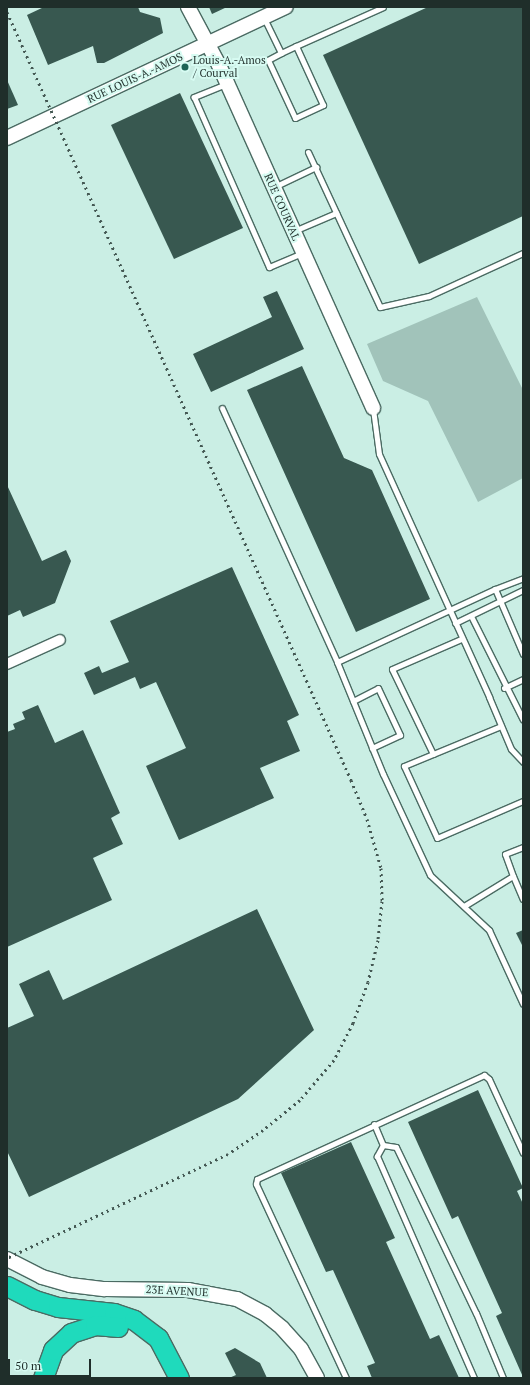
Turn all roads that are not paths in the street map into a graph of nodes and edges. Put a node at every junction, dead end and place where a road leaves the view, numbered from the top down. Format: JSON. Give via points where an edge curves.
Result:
{"nodes":[{"id":1,"x":188,"y":7,"type":"edge"},
{"id":2,"x":286,"y":7,"type":"edge"},
{"id":3,"x":383,"y":7,"type":"edge"},
{"id":4,"x":264,"y":17,"type":"junction"},
{"id":5,"x":207,"y":44,"type":"junction"},
{"id":6,"x":296,"y":46,"type":"junction"},
{"id":7,"x":281,"y":53,"type":"junction"},
{"id":8,"x":227,"y":84,"type":"junction"},
{"id":9,"x":7,"y":138,"type":"edge"},
{"id":10,"x":308,"y":152,"type":"dead end"},
{"id":11,"x":316,"y":167,"type":"junction"},
{"id":12,"x":273,"y":187,"type":"junction"},
{"id":13,"x":336,"y":213,"type":"junction"},
{"id":14,"x":293,"y":232,"type":"junction"},
{"id":15,"x":303,"y":253,"type":"junction"},
{"id":16,"x":523,"y":253,"type":"edge"},
{"id":17,"x":222,"y":408,"type":"dead end"},
{"id":18,"x":373,"y":408,"type":"joint"},
{"id":19,"x":523,"y":578,"type":"edge"},
{"id":20,"x":495,"y":589,"type":"junction"},
{"id":21,"x":523,"y":590,"type":"edge"},
{"id":22,"x":501,"y":602,"type":"junction"},
{"id":23,"x":450,"y":611,"type":"junction"},
{"id":24,"x":471,"y":616,"type":"junction"},
{"id":25,"x":455,"y":623,"type":"junction"},
{"id":26,"x":461,"y":639,"type":"junction"},
{"id":27,"x":60,"y":640,"type":"dead end"},
{"id":28,"x":523,"y":654,"type":"edge"},
{"id":29,"x":337,"y":662,"type":"junction"},
{"id":30,"x":7,"y":664,"type":"edge"},
{"id":31,"x":523,"y":679,"type":"edge"},
{"id":32,"x":504,"y":688,"type":"junction"},
{"id":33,"x":353,"y":701,"type":"junction"},
{"id":34,"x":522,"y":717,"type":"edge"},
{"id":35,"x":500,"y":726,"type":"junction"},
{"id":36,"x":372,"y":748,"type":"junction"},
{"id":37,"x":433,"y":754,"type":"junction"},
{"id":38,"x":523,"y":762,"type":"edge"},
{"id":39,"x":523,"y":801,"type":"edge"},
{"id":40,"x":523,"y":846,"type":"edge"},
{"id":41,"x":513,"y":876,"type":"junction"},
{"id":42,"x":523,"y":899,"type":"edge"},
{"id":43,"x":464,"y":906,"type":"junction"},
{"id":44,"x":523,"y":1004,"type":"edge"},
{"id":45,"x":374,"y":1124,"type":"junction"},
{"id":46,"x":383,"y":1145,"type":"junction"},
{"id":47,"x":523,"y":1153,"type":"edge"},
{"id":48,"x":7,"y":1259,"type":"edge"},
{"id":49,"x":7,"y":1286,"type":"edge"},
{"id":50,"x":43,"y":1378,"type":"edge"},
{"id":51,"x":165,"y":1378,"type":"edge"},
{"id":52,"x":179,"y":1378,"type":"edge"},
{"id":53,"x":317,"y":1378,"type":"edge"},
{"id":54,"x":346,"y":1378,"type":"edge"},
{"id":55,"x":474,"y":1378,"type":"edge"},
{"id":56,"x":503,"y":1378,"type":"edge"}],
"edges":[{"from":1,"to":5,"type":"street","name":"RUE COURVAL"},
{"from":2,"to":4,"type":"street","name":"RUE LOUIS-A.-AMOS"},
{"from":3,"to":6,"type":"lane"},
{"from":4,"to":5,"type":"street","name":"RUE LOUIS-A.-AMOS"},
{"from":4,"to":7,"type":"lane"},
{"from":5,"to":8,"type":"street","name":"RUE COURVAL"},
{"from":5,"to":9,"type":"street","name":"RUE LOUIS-A.-AMOS"},
{"from":6,"to":7,"type":"lane"},
{"from":6,"to":7,"type":"lane","via":[[323,105],[294,118],[268,60]]},
{"from":8,"to":12,"type":"street","name":"RUE COURVAL"},
{"from":8,"to":15,"type":"lane","via":[[194,97],[269,267]]},
{"from":10,"to":11,"type":"lane"},
{"from":11,"to":12,"type":"lane"},
{"from":11,"to":13,"type":"lane"},
{"from":12,"to":14,"type":"street","name":"RUE COURVAL"},
{"from":13,"to":14,"type":"lane"},
{"from":13,"to":16,"type":"lane","via":[[380,308],[429,296]]},
{"from":14,"to":15,"type":"street","name":"RUE COURVAL"},
{"from":15,"to":18,"type":"street","name":"RUE COURVAL"},
{"from":17,"to":29,"type":"lane"},
{"from":18,"to":23,"type":"lane","via":[[379,454]]},
{"from":19,"to":20,"type":"lane"},
{"from":20,"to":22,"type":"lane"},
{"from":20,"to":23,"type":"lane"},
{"from":21,"to":22,"type":"lane"},
{"from":22,"to":24,"type":"lane"},
{"from":22,"to":28,"type":"lane"},
{"from":23,"to":25,"type":"lane"},
{"from":23,"to":29,"type":"lane"},
{"from":24,"to":25,"type":"lane"},
{"from":24,"to":32,"type":"lane"},
{"from":25,"to":26,"type":"lane"},
{"from":26,"to":35,"type":"lane","via":[[489,696]]},
{"from":26,"to":37,"type":"lane","via":[[392,669]]},
{"from":27,"to":30,"type":"street"},
{"from":29,"to":33,"type":"lane"},
{"from":31,"to":32,"type":"lane"},
{"from":32,"to":34,"type":"lane"},
{"from":33,"to":36,"type":"lane"},
{"from":33,"to":36,"type":"lane","via":[[378,688],[400,736]]},
{"from":35,"to":37,"type":"lane"},
{"from":35,"to":38,"type":"lane","via":[[511,749]]},
{"from":36,"to":43,"type":"lane","via":[[430,875]]},
{"from":37,"to":39,"type":"lane","via":[[404,766],[437,838]]},
{"from":40,"to":41,"type":"lane","via":[[505,854]]},
{"from":41,"to":42,"type":"lane"},
{"from":41,"to":43,"type":"lane"},
{"from":43,"to":44,"type":"lane","via":[[489,930]]},
{"from":45,"to":46,"type":"lane"},
{"from":45,"to":47,"type":"lane","via":[[484,1075]]},
{"from":45,"to":54,"type":"lane","via":[[256,1182]]},
{"from":46,"to":55,"type":"lane","via":[[377,1156]]},
{"from":46,"to":56,"type":"lane","via":[[396,1147],[476,1313]]},
{"from":48,"to":53,"type":"street","name":"23E AVENUE","via":[[42,1277],[70,1285],[104,1289],[188,1290],[237,1299],[265,1314],[285,1331],[301,1349]]},
{"from":49,"to":52,"type":"highway","via":[[35,1300],[58,1307],[114,1313],[134,1320],[158,1338]]},
{"from":50,"to":51,"type":"highway","via":[[48,1357],[58,1343],[78,1329],[103,1324],[120,1327],[140,1338],[150,1350]]}]}
